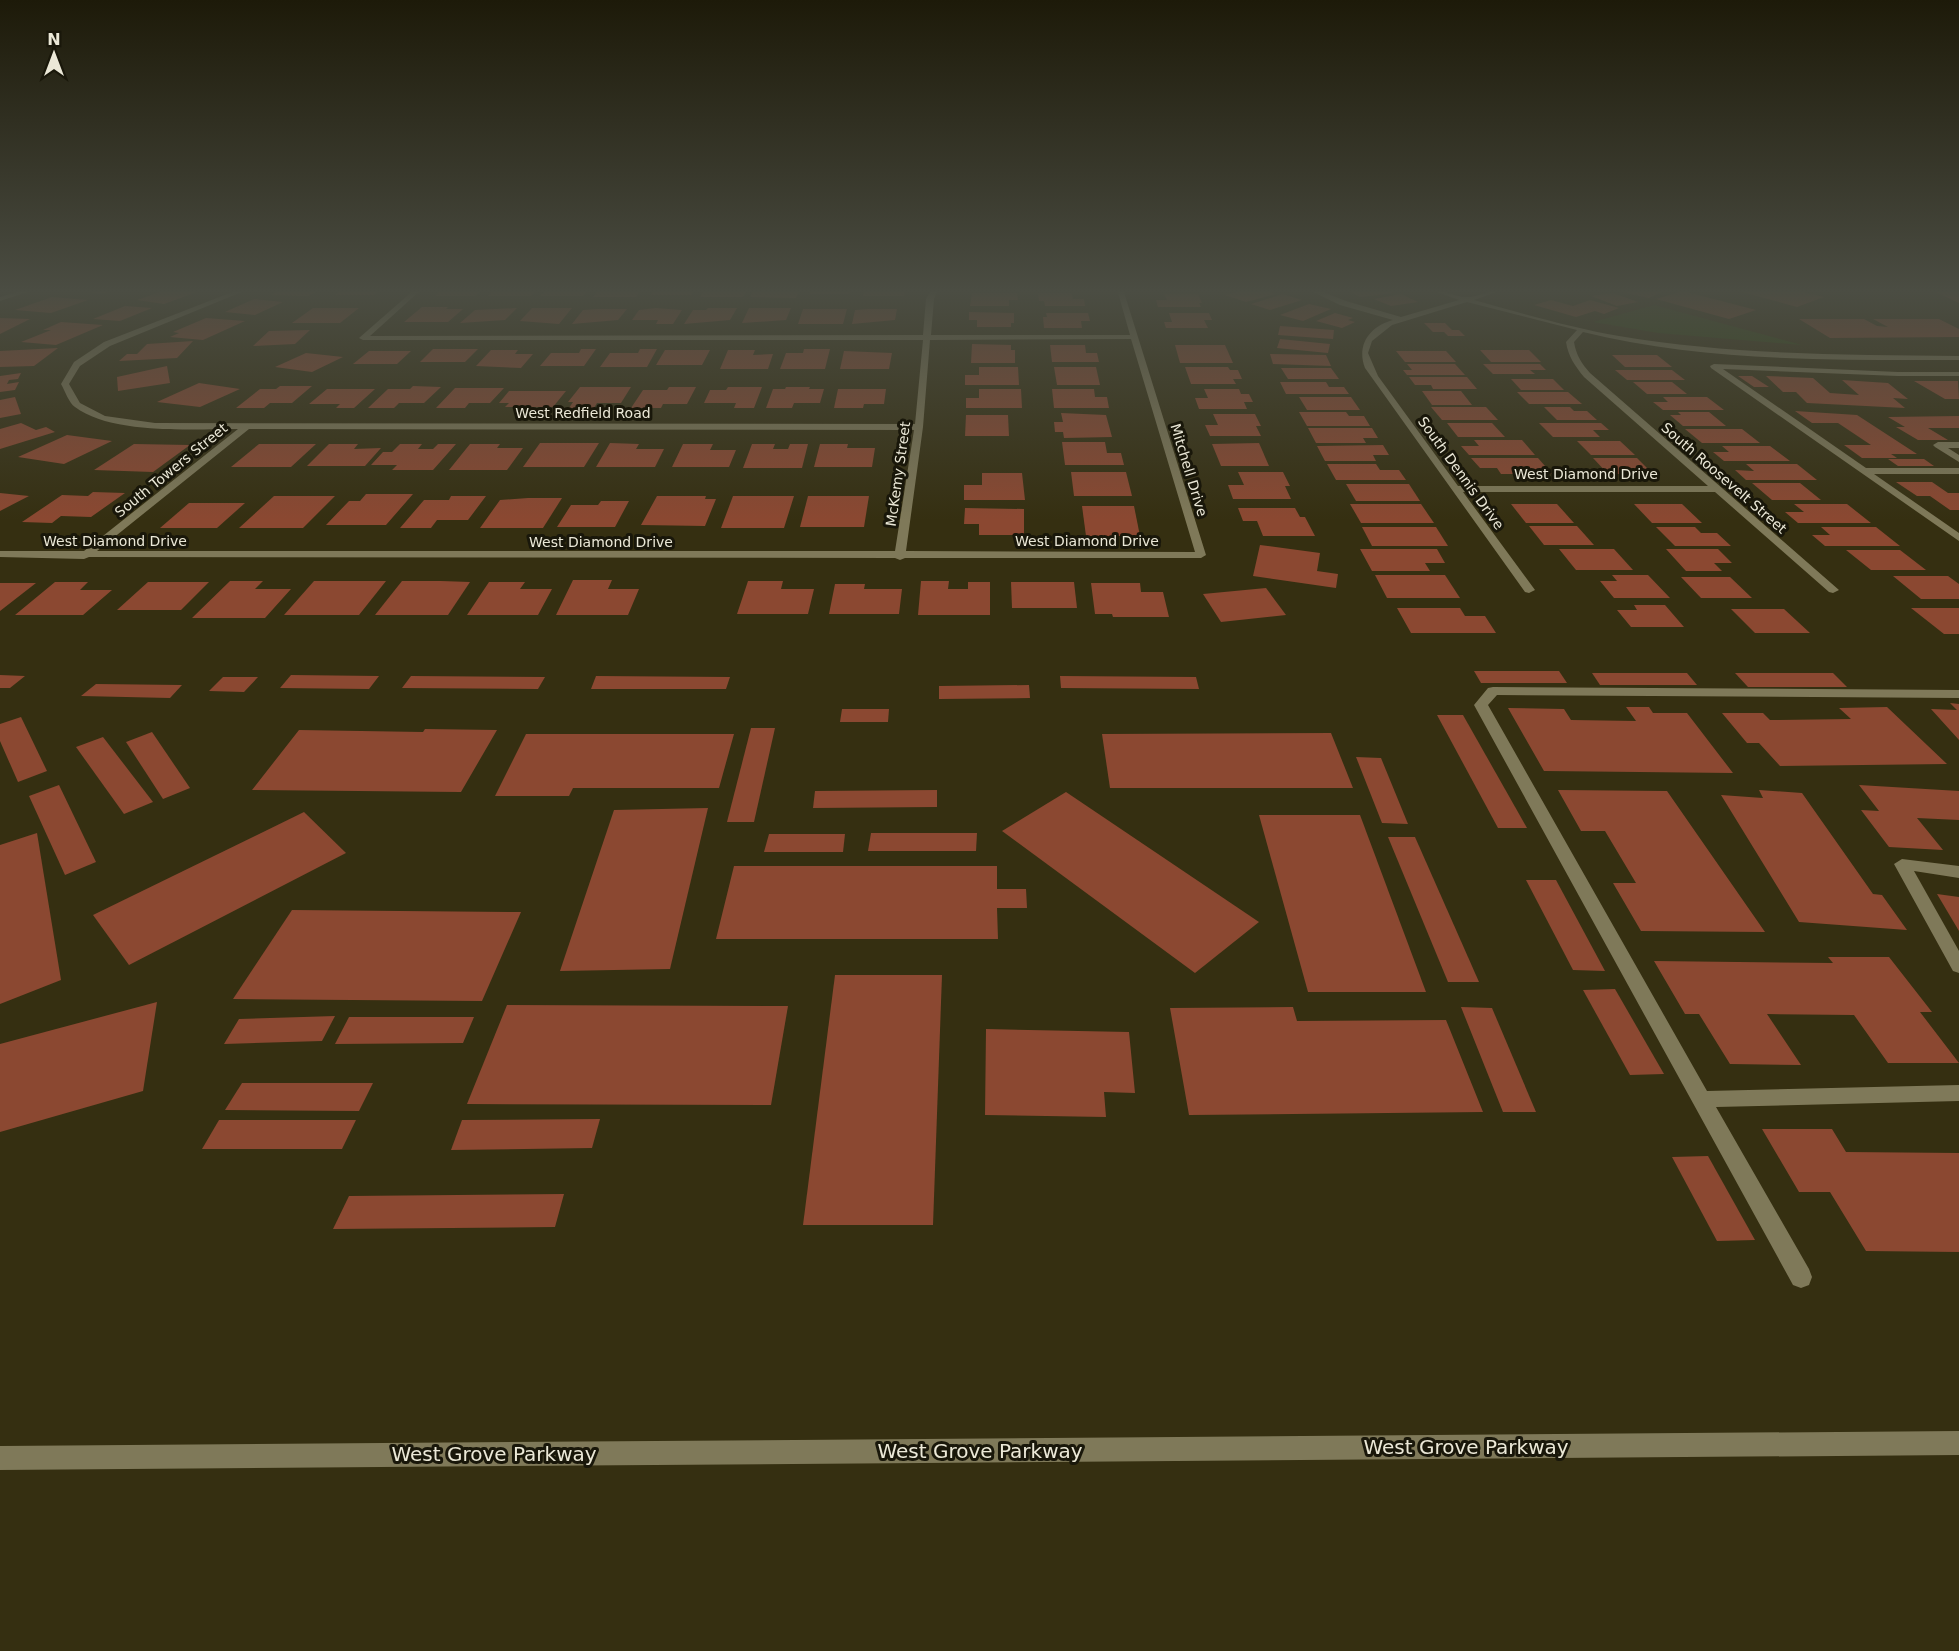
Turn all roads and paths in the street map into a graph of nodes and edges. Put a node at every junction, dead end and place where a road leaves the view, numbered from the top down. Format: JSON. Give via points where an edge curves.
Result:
{"nodes":[{"id":1,"x":76,"y":366,"type":"edge"},
{"id":2,"x":924,"y":366,"type":"edge"},
{"id":3,"x":1144,"y":366,"type":"edge"},
{"id":4,"x":1368,"y":366,"type":"edge"},
{"id":5,"x":1580,"y":366,"type":"edge"},
{"id":6,"x":1714,"y":366,"type":"edge"},
{"id":7,"x":1715,"y":366,"type":"edge"},
{"id":8,"x":1959,"y":374,"type":"edge"},
{"id":9,"x":246,"y":427,"type":"junction"},
{"id":10,"x":919,"y":427,"type":"junction"},
{"id":11,"x":1959,"y":445,"type":"edge"},
{"id":12,"x":1959,"y":459,"type":"edge"},
{"id":13,"x":1863,"y":471,"type":"junction"},
{"id":14,"x":1959,"y":471,"type":"edge"},
{"id":15,"x":1456,"y":489,"type":"junction"},
{"id":16,"x":1717,"y":489,"type":"junction"},
{"id":17,"x":1959,"y":538,"type":"edge"},
{"id":18,"x":0,"y":554,"type":"edge"},
{"id":19,"x":1201,"y":555,"type":"joint"},
{"id":20,"x":84,"y":556,"type":"junction"},
{"id":21,"x":900,"y":557,"type":"junction"},
{"id":22,"x":1529,"y":590,"type":"dead end"},
{"id":23,"x":1833,"y":590,"type":"dead end"},
{"id":24,"x":1959,"y":694,"type":"edge"},
{"id":25,"x":1959,"y":872,"type":"edge"},
{"id":26,"x":1959,"y":966,"type":"edge"},
{"id":27,"x":1959,"y":1093,"type":"edge"},
{"id":28,"x":1701,"y":1099,"type":"junction"},
{"id":29,"x":1801,"y":1277,"type":"dead end"},
{"id":30,"x":1959,"y":1443,"type":"edge"},
{"id":31,"x":0,"y":1458,"type":"edge"}],
"edges":[{"from":1,"to":9,"type":"street","name":"West Redfield Road","via":[[65,384],[77,405],[103,418],[155,426]]},
{"from":2,"to":10,"type":"street","name":"McKemy Street"},
{"from":3,"to":19,"type":"street","name":"Mitchell Drive"},
{"from":4,"to":15,"type":"street","name":"South Dennis Drive"},
{"from":5,"to":16,"type":"street","name":"South Roosevelt Street"},
{"from":6,"to":13,"type":"street"},
{"from":7,"to":8,"type":"street"},
{"from":9,"to":10,"type":"street","name":"West Redfield Road"},
{"from":9,"to":20,"type":"street","name":"South Towers Street"},
{"from":10,"to":21,"type":"street","name":"McKemy Street"},
{"from":11,"to":12,"type":"street","via":[[1938,445]]},
{"from":13,"to":14,"type":"street"},
{"from":13,"to":17,"type":"street"},
{"from":15,"to":16,"type":"street","name":"West Diamond Drive"},
{"from":15,"to":22,"type":"street","name":"South Dennis Drive"},
{"from":16,"to":23,"type":"street","name":"South Roosevelt Street"},
{"from":18,"to":20,"type":"street","name":"West Diamond Drive"},
{"from":19,"to":21,"type":"street","name":"West Diamond Drive"},
{"from":20,"to":21,"type":"street","name":"West Diamond Drive"},
{"from":24,"to":28,"type":"street","via":[[1493,691],[1481,705]]},
{"from":25,"to":26,"type":"street","via":[[1902,864]]},
{"from":27,"to":28,"type":"street"},
{"from":28,"to":29,"type":"street"},
{"from":30,"to":31,"type":"street","name":"West Grove Parkway"}]}
